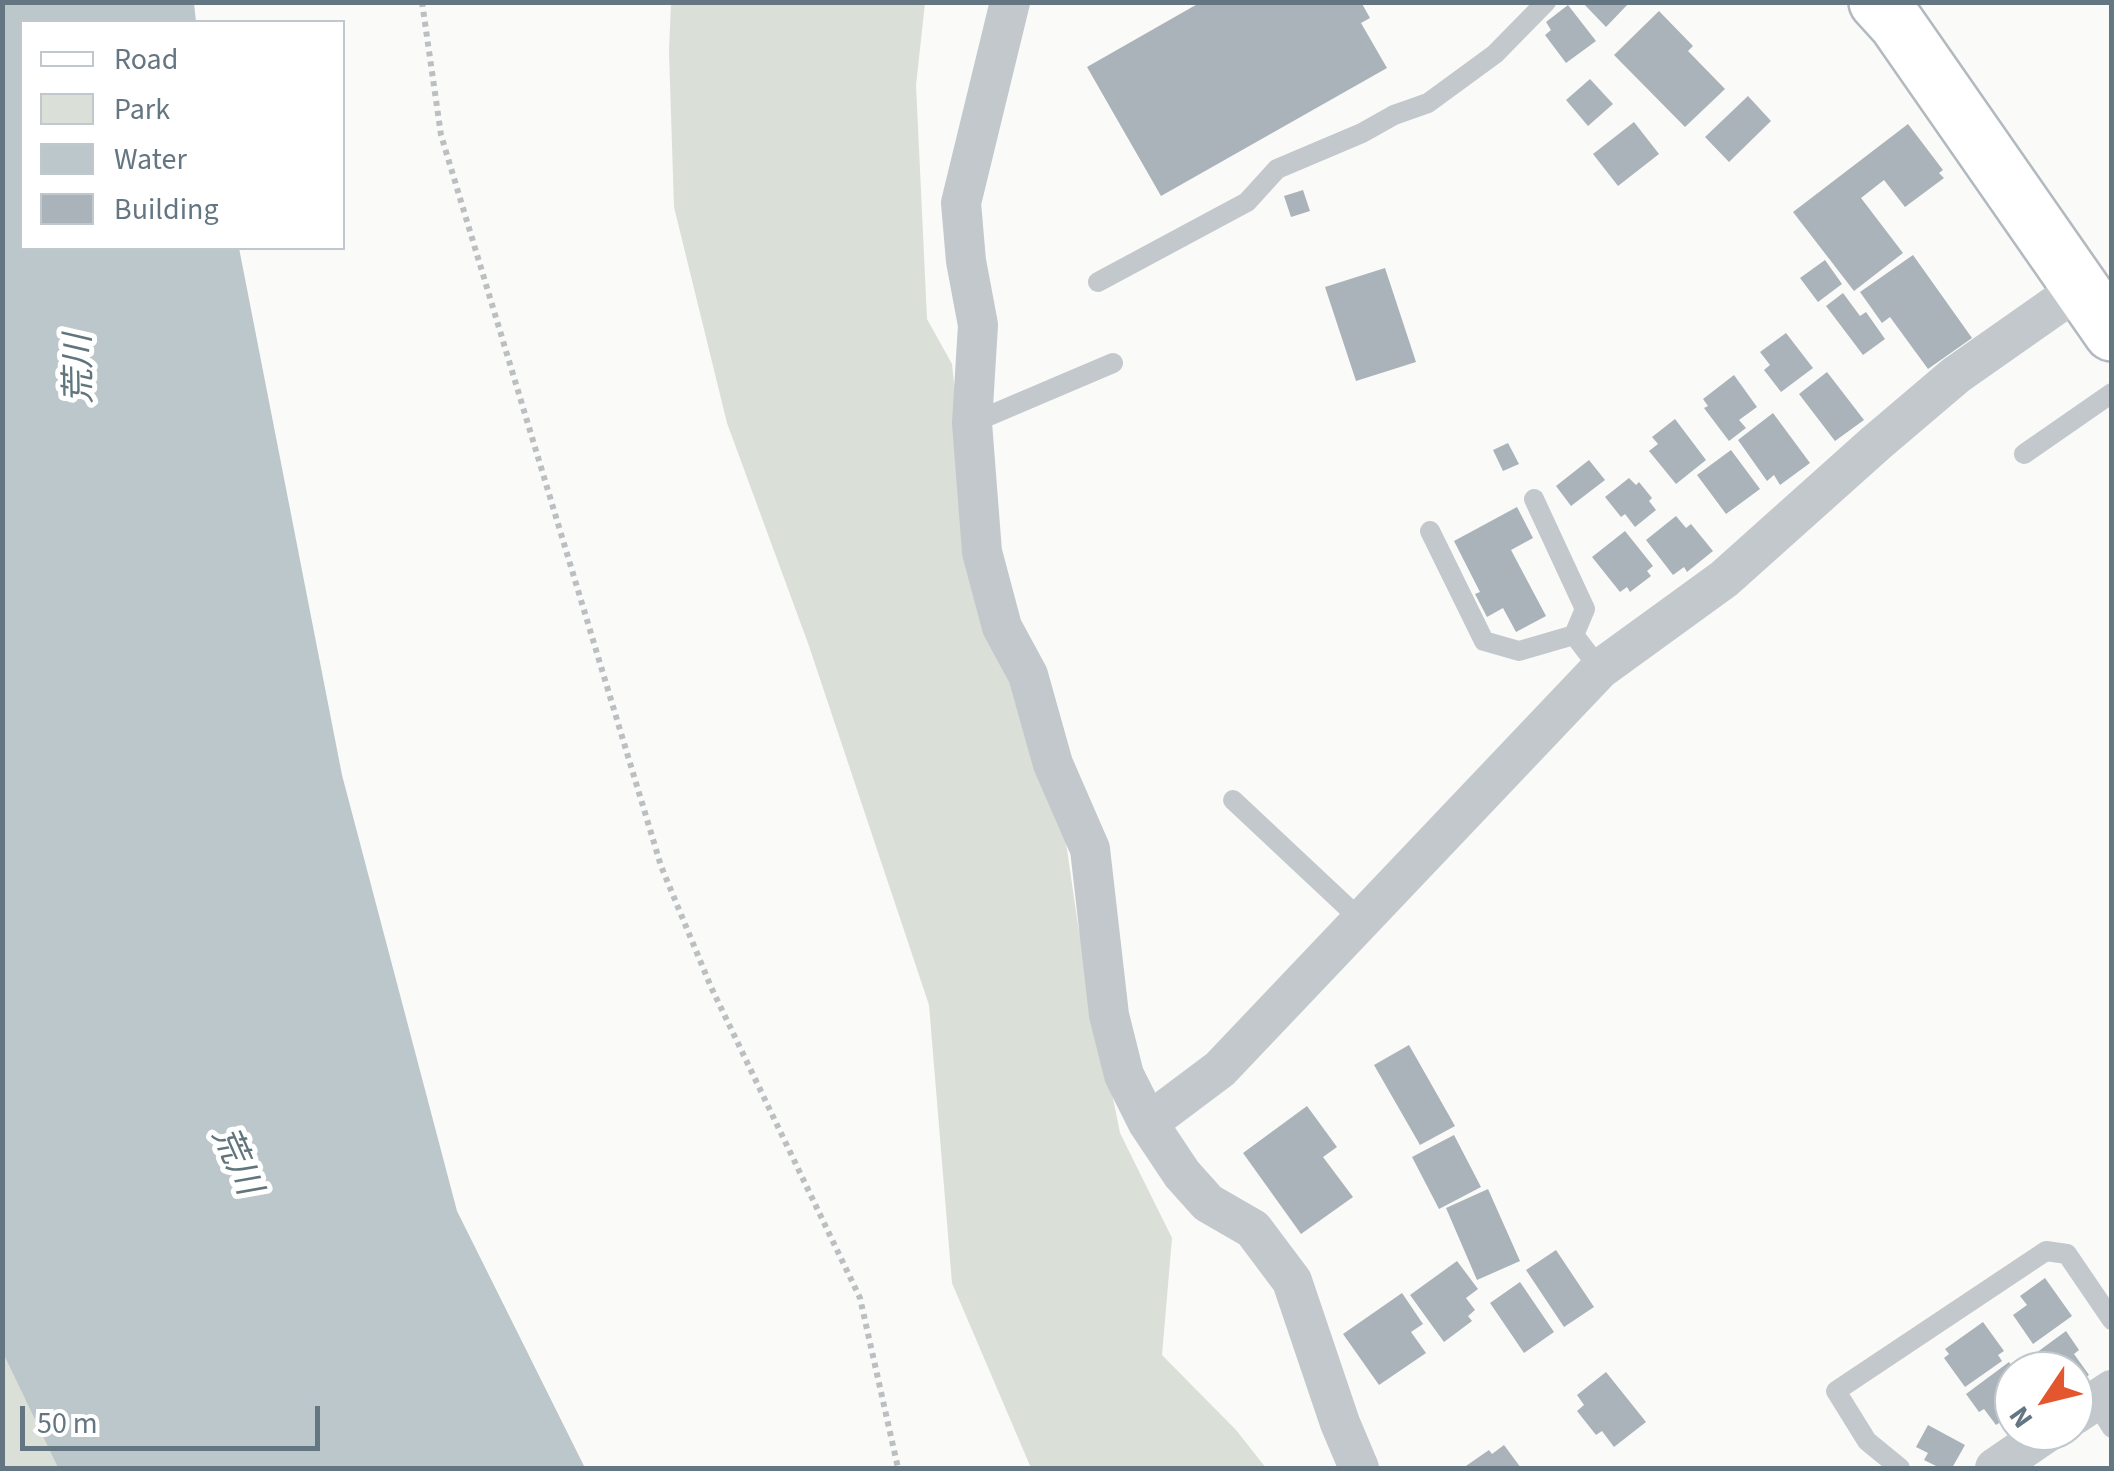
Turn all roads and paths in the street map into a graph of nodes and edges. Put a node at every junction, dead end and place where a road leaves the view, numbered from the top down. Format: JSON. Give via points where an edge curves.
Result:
{"nodes":[{"id":1,"x":422,"y":2,"type":"edge"},
{"id":2,"x":1010,"y":2,"type":"edge"},
{"id":3,"x":1546,"y":2,"type":"edge"},
{"id":4,"x":1877,"y":2,"type":"edge"},
{"id":5,"x":1098,"y":282,"type":"dead end"},
{"id":6,"x":2080,"y":288,"type":"junction"},
{"id":7,"x":2112,"y":333,"type":"edge"},
{"id":8,"x":1114,"y":362,"type":"dead end"},
{"id":9,"x":2112,"y":393,"type":"edge"},
{"id":10,"x":972,"y":423,"type":"junction"},
{"id":11,"x":2024,"y":454,"type":"dead end"},
{"id":12,"x":1534,"y":499,"type":"dead end"},
{"id":13,"x":1430,"y":531,"type":"dead end"},
{"id":14,"x":1574,"y":635,"type":"junction"},
{"id":15,"x":1600,"y":670,"type":"junction"},
{"id":16,"x":1233,"y":800,"type":"dead end"},
{"id":17,"x":1362,"y":921,"type":"junction"},
{"id":18,"x":1148,"y":1123,"type":"junction"},
{"id":19,"x":2112,"y":1320,"type":"edge"},
{"id":20,"x":2020,"y":1451,"type":"edge"},
{"id":21,"x":898,"y":1468,"type":"edge"},
{"id":22,"x":1359,"y":1468,"type":"edge"},
{"id":23,"x":1900,"y":1468,"type":"edge"},
{"id":24,"x":1996,"y":1468,"type":"edge"}],
"edges":[{"from":1,"to":21,"type":"path","via":[[441,135],[661,866],[711,987],[860,1298]]},
{"from":2,"to":10,"type":"street","via":[[960,204],[978,325]]},
{"from":3,"to":5,"type":"lane","via":[[1494,54],[1428,103],[1277,169],[1247,202]]},
{"from":4,"to":6,"type":"street"},
{"from":6,"to":7,"type":"street"},
{"from":6,"to":15,"type":"street","via":[[1956,375],[1724,580]]},
{"from":8,"to":10,"type":"lane"},
{"from":9,"to":11,"type":"lane"},
{"from":10,"to":18,"type":"street","via":[[982,552],[1002,627],[1028,675],[1053,764],[1090,849],[1109,1016],[1124,1075]]},
{"from":12,"to":14,"type":"lane","via":[[1586,609]]},
{"from":13,"to":14,"type":"lane","via":[[1484,641],[1519,651]]},
{"from":14,"to":15,"type":"lane"},
{"from":15,"to":17,"type":"street"},
{"from":16,"to":17,"type":"lane"},
{"from":17,"to":18,"type":"street","via":[[1220,1069]]},
{"from":18,"to":22,"type":"street","via":[[1208,1203],[1253,1228],[1292,1281]]},
{"from":19,"to":23,"type":"lane","via":[[2067,1254],[2046,1251],[1836,1391],[1867,1441]]},
{"from":20,"to":24,"type":"street"}]}
